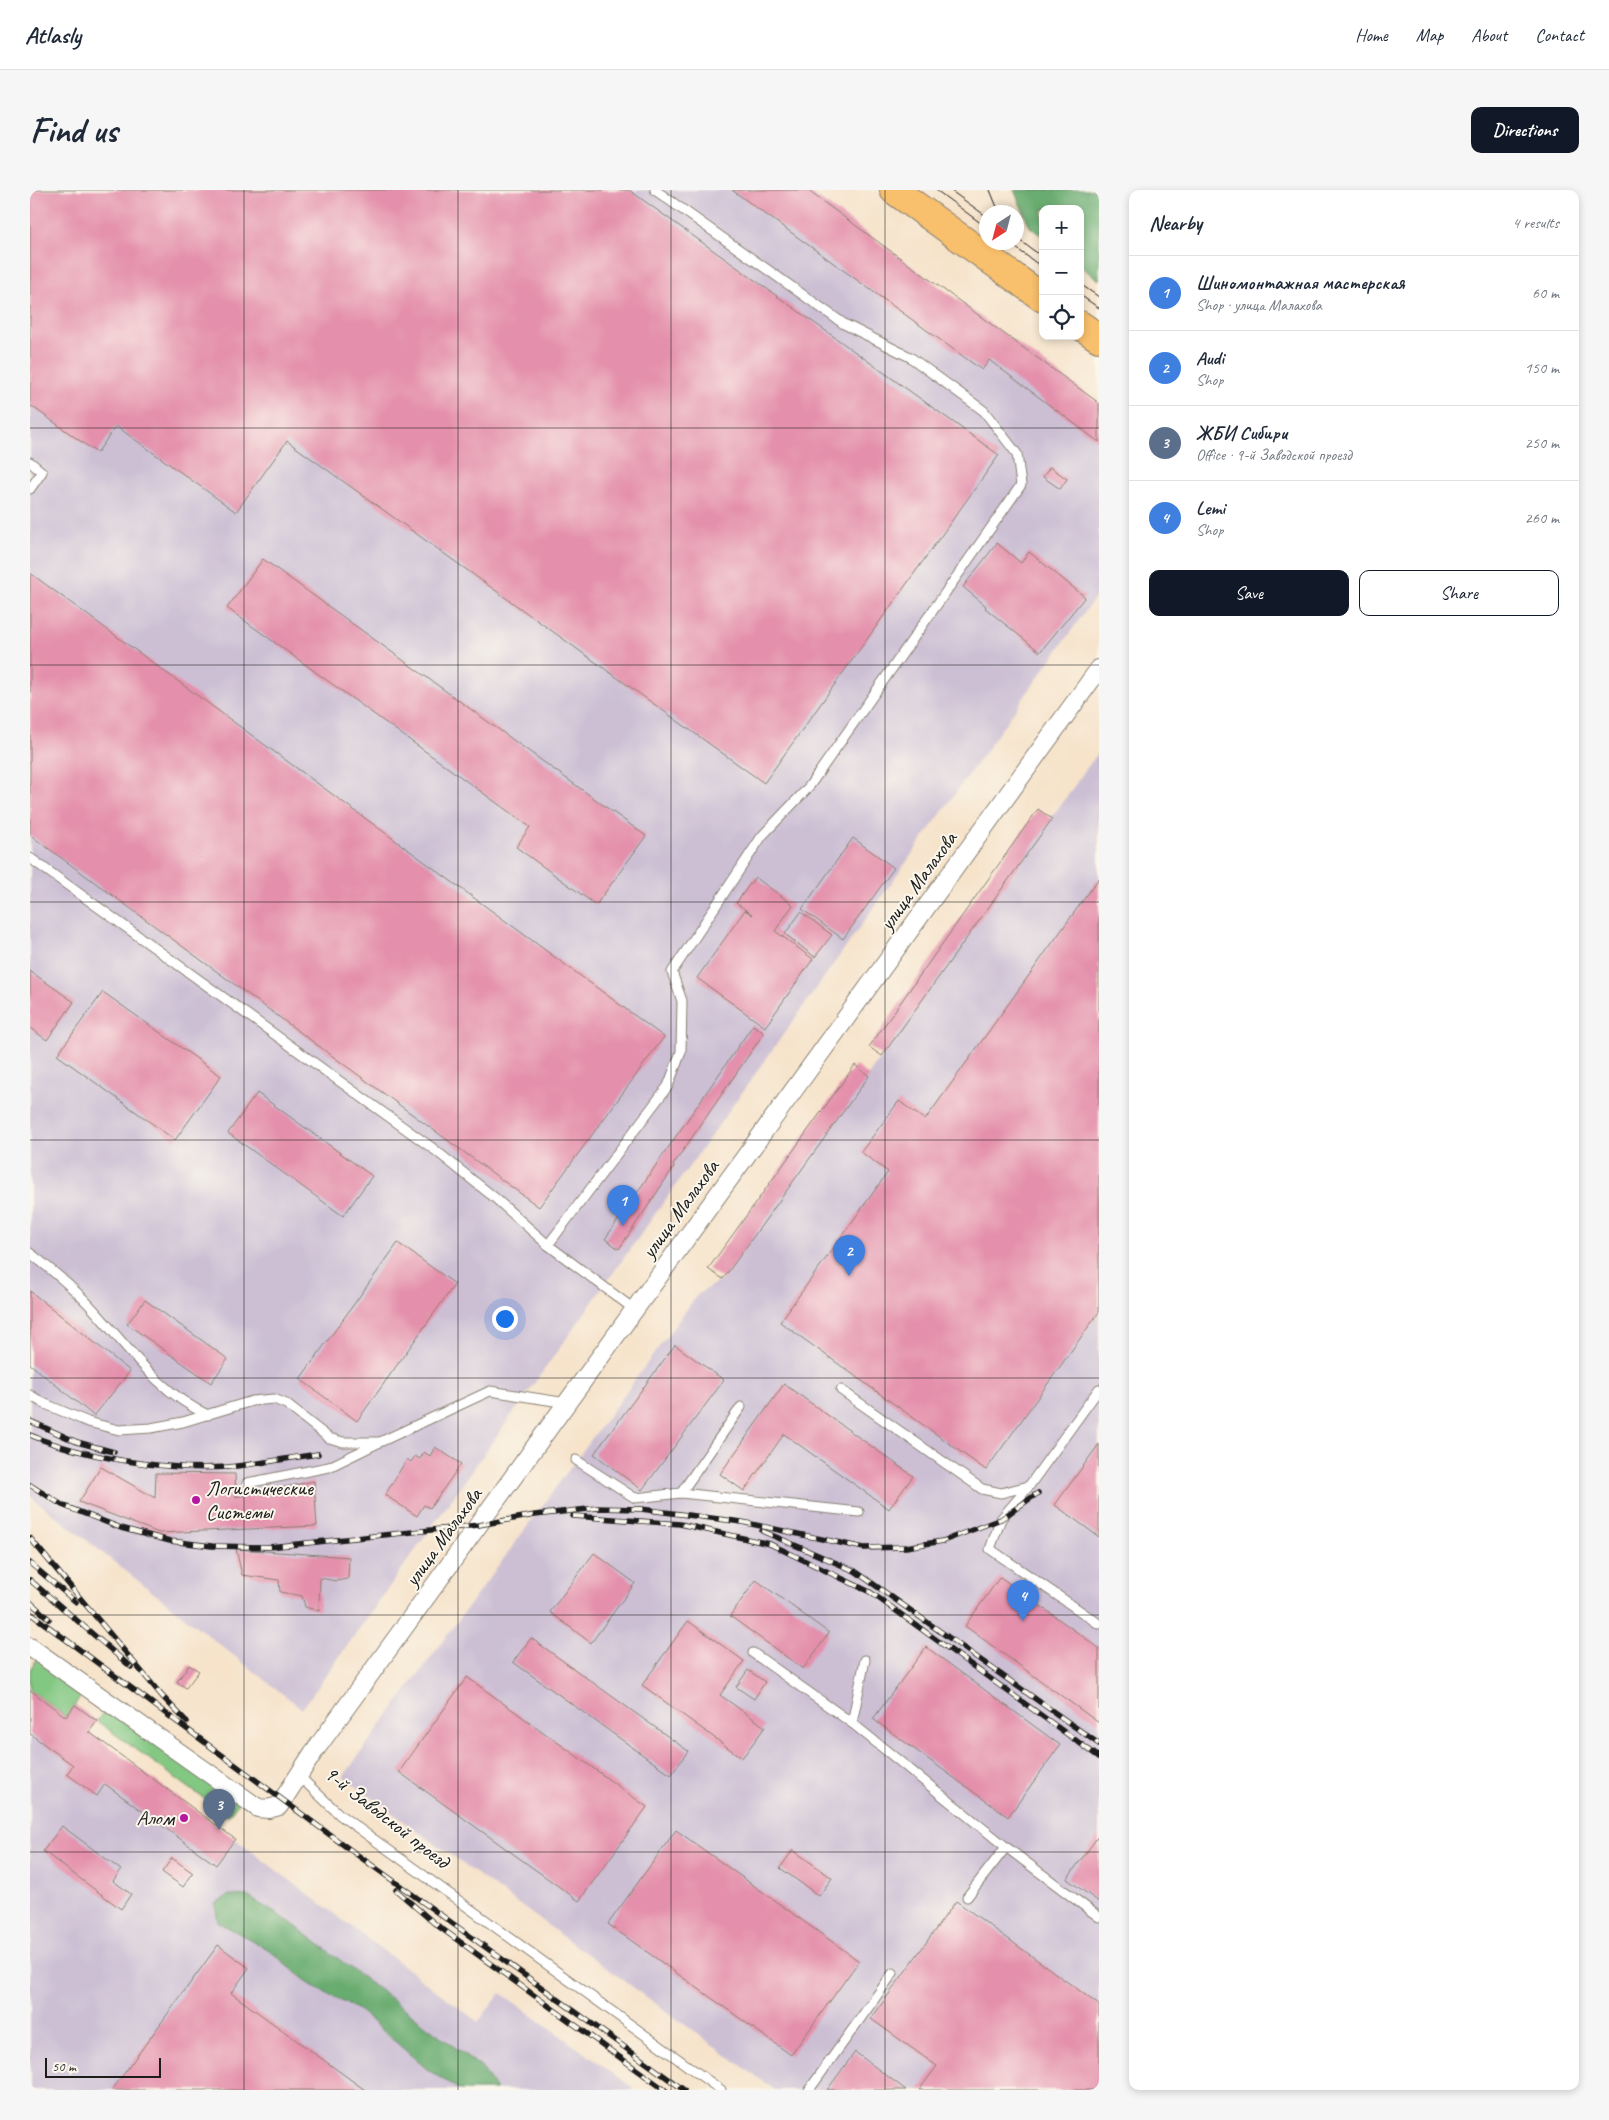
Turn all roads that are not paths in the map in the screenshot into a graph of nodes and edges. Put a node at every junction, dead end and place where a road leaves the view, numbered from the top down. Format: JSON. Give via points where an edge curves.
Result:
{"nodes":[{"id":1,"x":655,"y":190,"type":"edge"},
{"id":2,"x":894,"y":190,"type":"edge"},
{"id":3,"x":1039,"y":295,"type":"edge"},
{"id":4,"x":1084,"y":328,"type":"edge"},
{"id":5,"x":1099,"y":338,"type":"edge"},
{"id":6,"x":30,"y":462,"type":"edge"},
{"id":7,"x":30,"y":488,"type":"edge"},
{"id":8,"x":1099,"y":669,"type":"edge"},
{"id":9,"x":30,"y":858,"type":"edge"},
{"id":10,"x":548,"y":1245,"type":"junction"},
{"id":11,"x":30,"y":1253,"type":"edge"},
{"id":12,"x":635,"y":1310,"type":"junction"},
{"id":13,"x":1099,"y":1389,"type":"edge"},
{"id":14,"x":842,"y":1390,"type":"dead end"},
{"id":15,"x":30,"y":1395,"type":"edge"},
{"id":16,"x":567,"y":1404,"type":"junction"},
{"id":17,"x":741,"y":1407,"type":"dead end"},
{"id":18,"x":208,"y":1415,"type":"junction"},
{"id":19,"x":380,"y":1442,"type":"junction"},
{"id":20,"x":576,"y":1460,"type":"dead end"},
{"id":21,"x":247,"y":1483,"type":"dead end"},
{"id":22,"x":1029,"y":1486,"type":"junction"},
{"id":23,"x":681,"y":1493,"type":"junction"},
{"id":24,"x":858,"y":1512,"type":"dead end"},
{"id":25,"x":1099,"y":1624,"type":"edge"},
{"id":26,"x":30,"y":1647,"type":"edge"},
{"id":27,"x":753,"y":1653,"type":"dead end"},
{"id":28,"x":865,"y":1660,"type":"dead end"},
{"id":29,"x":852,"y":1723,"type":"junction"},
{"id":30,"x":299,"y":1776,"type":"junction"},
{"id":31,"x":1006,"y":1847,"type":"junction"},
{"id":32,"x":967,"y":1897,"type":"dead end"},
{"id":33,"x":1099,"y":1917,"type":"edge"},
{"id":34,"x":893,"y":1973,"type":"dead end"},
{"id":35,"x":721,"y":2090,"type":"edge"},
{"id":36,"x":809,"y":2090,"type":"edge"}],
"edges":[{"from":1,"to":10,"type":"lane","via":[[844,324],[910,357],[984,411],[1017,454],[1021,485],[808,788],[762,836],[672,972],[682,1000],[681,1052],[668,1086]]},
{"from":2,"to":3,"type":"main road"},
{"from":4,"to":5,"type":"main road"},
{"from":6,"to":7,"type":"lane","via":[[42,472]]},
{"from":8,"to":12,"type":"street","name":"улица Малахова"},
{"from":9,"to":10,"type":"lane","via":[[435,1150]]},
{"from":10,"to":12,"type":"lane"},
{"from":11,"to":18,"type":"lane","via":[[92,1307],[165,1388],[189,1407]]},
{"from":12,"to":16,"type":"street","name":"улица Малахова"},
{"from":13,"to":22,"type":"lane"},
{"from":14,"to":22,"type":"lane","via":[[982,1489],[1001,1493]]},
{"from":15,"to":18,"type":"lane","via":[[88,1422],[119,1430],[151,1428]]},
{"from":16,"to":19,"type":"lane","via":[[490,1390]]},
{"from":16,"to":30,"type":"street","name":"улица Малахова"},
{"from":17,"to":23,"type":"lane"},
{"from":18,"to":19,"type":"lane","via":[[252,1401],[274,1399],[286,1404],[329,1438],[343,1442]]},
{"from":19,"to":21,"type":"lane","via":[[329,1467]]},
{"from":20,"to":23,"type":"lane","via":[[635,1498]]},
{"from":22,"to":25,"type":"lane","via":[[1001,1519],[990,1548]]},
{"from":23,"to":24,"type":"lane"},
{"from":26,"to":30,"type":"street","name":"9-й Заводской проезд","via":[[258,1808],[279,1806]]},
{"from":27,"to":29,"type":"lane"},
{"from":28,"to":29,"type":"lane"},
{"from":29,"to":31,"type":"lane"},
{"from":30,"to":35,"type":"lane","name":"9-й Заводской проезд","via":[[340,1815]]},
{"from":31,"to":32,"type":"lane"},
{"from":31,"to":33,"type":"lane"},
{"from":34,"to":36,"type":"lane"}]}
